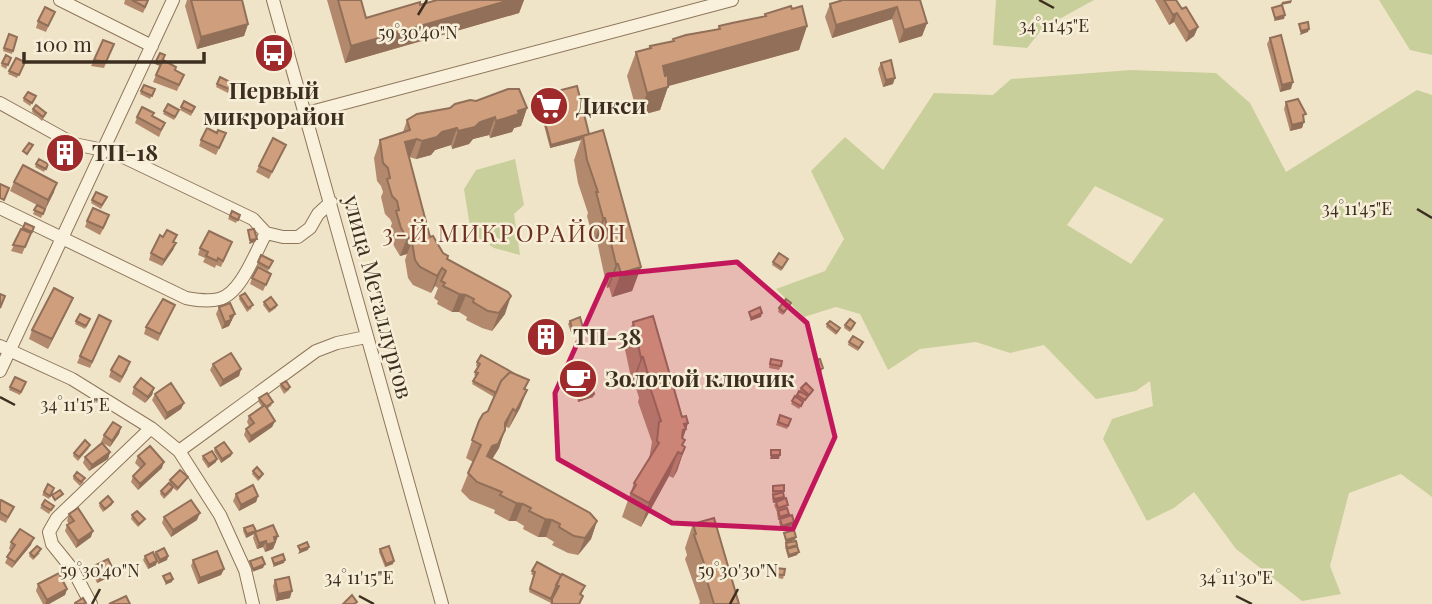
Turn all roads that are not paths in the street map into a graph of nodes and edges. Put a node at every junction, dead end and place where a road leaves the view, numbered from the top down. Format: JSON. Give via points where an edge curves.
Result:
{"nodes":[{"id":1,"x":60,"y":0,"type":"edge"},
{"id":2,"x":173,"y":0,"type":"edge"},
{"id":3,"x":273,"y":0,"type":"edge"},
{"id":4,"x":732,"y":0,"type":"edge"},
{"id":5,"x":152,"y":46,"type":"junction"},
{"id":6,"x":0,"y":103,"type":"edge"},
{"id":7,"x":307,"y":113,"type":"junction"},
{"id":8,"x":102,"y":151,"type":"junction"},
{"id":9,"x":331,"y":202,"type":"junction"},
{"id":10,"x":0,"y":208,"type":"edge"},
{"id":11,"x":266,"y":233,"type":"junction"},
{"id":12,"x":61,"y":236,"type":"junction"},
{"id":13,"x":366,"y":337,"type":"junction"},
{"id":14,"x":5,"y":348,"type":"edge"},
{"id":15,"x":0,"y":370,"type":"edge"},
{"id":16,"x":151,"y":428,"type":"junction"},
{"id":17,"x":179,"y":451,"type":"junction"},
{"id":18,"x":91,"y":604,"type":"edge"},
{"id":19,"x":253,"y":604,"type":"edge"},
{"id":20,"x":442,"y":604,"type":"edge"}],
"edges":[{"from":1,"to":5,"type":"street"},
{"from":2,"to":5,"type":"street"},
{"from":3,"to":7,"type":"street","name":"улица Металлургов"},
{"from":4,"to":7,"type":"street"},
{"from":5,"to":8,"type":"street"},
{"from":6,"to":8,"type":"street","via":[[75,144]]},
{"from":7,"to":9,"type":"street","name":"улица Металлургов"},
{"from":8,"to":11,"type":"street","via":[[113,152],[253,219]]},
{"from":8,"to":12,"type":"street"},
{"from":9,"to":11,"type":"street","via":[[298,237]]},
{"from":9,"to":13,"type":"street","name":"улица Металлургов"},
{"from":10,"to":12,"type":"street"},
{"from":11,"to":12,"type":"street","via":[[244,276],[230,295],[219,300],[186,298]]},
{"from":12,"to":14,"type":"street"},
{"from":13,"to":17,"type":"street","via":[[316,351]]},
{"from":13,"to":20,"type":"street","name":"улица Металлургов"},
{"from":14,"to":15,"type":"street"},
{"from":14,"to":16,"type":"street","via":[[72,379]]},
{"from":16,"to":17,"type":"street"},
{"from":16,"to":18,"type":"street","via":[[57,518],[49,532]]},
{"from":17,"to":19,"type":"street","via":[[220,515],[245,570]]}]}
